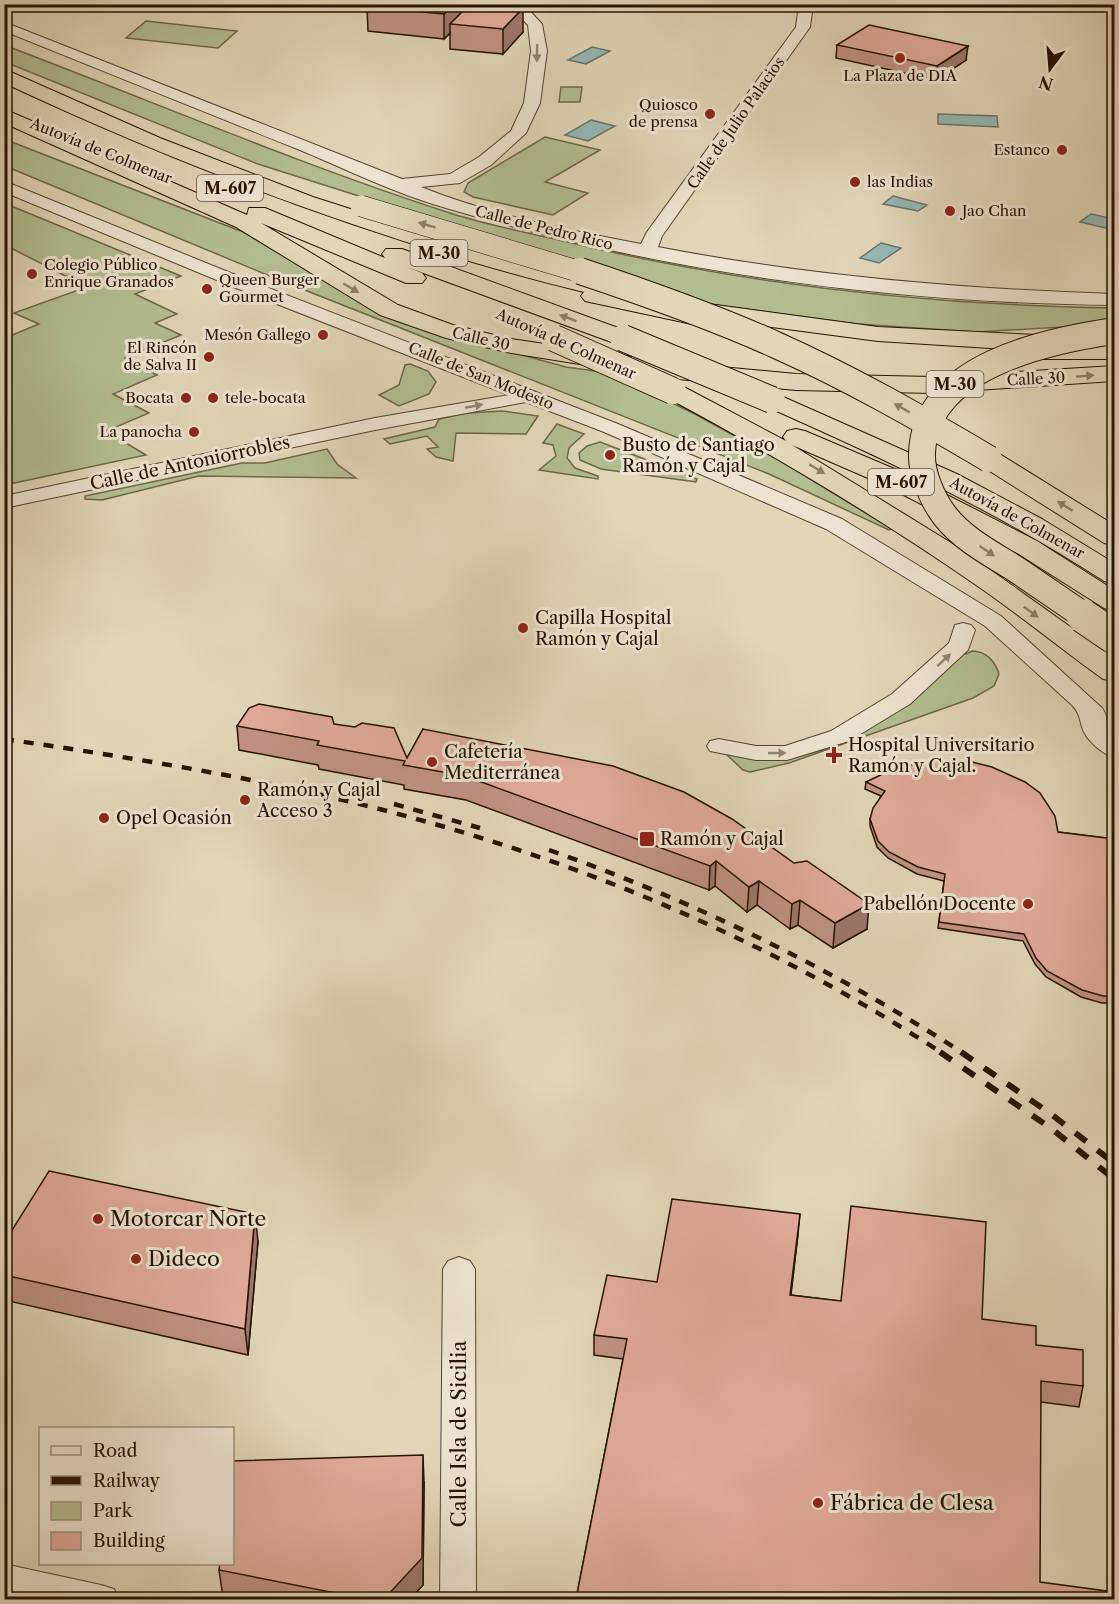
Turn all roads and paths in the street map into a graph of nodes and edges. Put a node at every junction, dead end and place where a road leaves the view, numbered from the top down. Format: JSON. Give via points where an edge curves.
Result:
{"nodes":[{"id":1,"x":526,"y":4,"type":"edge"},
{"id":2,"x":806,"y":4,"type":"edge"},
{"id":3,"x":4,"y":26,"type":"edge"},
{"id":4,"x":4,"y":75,"type":"edge"},
{"id":5,"x":13,"y":101,"type":"edge"},
{"id":6,"x":4,"y":129,"type":"edge"},
{"id":7,"x":454,"y":179,"type":"junction"},
{"id":8,"x":395,"y":183,"type":"junction"},
{"id":9,"x":4,"y":186,"type":"edge"},
{"id":10,"x":449,"y":204,"type":"junction"},
{"id":11,"x":650,"y":244,"type":"junction"},
{"id":12,"x":283,"y":247,"type":"junction"},
{"id":13,"x":1114,"y":300,"type":"edge"},
{"id":14,"x":1114,"y":331,"type":"edge"},
{"id":15,"x":1114,"y":343,"type":"edge"},
{"id":16,"x":1114,"y":352,"type":"edge"},
{"id":17,"x":445,"y":362,"type":"junction"},
{"id":18,"x":1114,"y":374,"type":"edge"},
{"id":19,"x":673,"y":391,"type":"junction"},
{"id":20,"x":525,"y":394,"type":"junction"},
{"id":21,"x":375,"y":424,"type":"junction"},
{"id":22,"x":888,"y":450,"type":"junction"},
{"id":23,"x":4,"y":502,"type":"edge"},
{"id":24,"x":1114,"y":537,"type":"edge"},
{"id":25,"x":1114,"y":554,"type":"edge"},
{"id":26,"x":1114,"y":575,"type":"edge"},
{"id":27,"x":944,"y":592,"type":"junction"},
{"id":28,"x":1114,"y":602,"type":"edge"},
{"id":29,"x":963,"y":630,"type":"dead end"},
{"id":30,"x":1111,"y":661,"type":"edge"},
{"id":31,"x":1086,"y":719,"type":"junction"},
{"id":32,"x":719,"y":746,"type":"dead end"},
{"id":33,"x":1114,"y":750,"type":"edge"},
{"id":34,"x":459,"y":1269,"type":"dead end"},
{"id":35,"x":4,"y":1579,"type":"edge"},
{"id":36,"x":101,"y":1599,"type":"edge"},
{"id":37,"x":458,"y":1599,"type":"edge"}],
"edges":[{"from":1,"to":7,"type":"street","one_way":true,"via":[[519,9],[535,24],[539,51],[528,116],[509,142]]},
{"from":2,"to":11,"type":"street","name":"Calle de Julio Palacios","via":[[803,27]]},
{"from":3,"to":8,"type":"street","name":"Calle de Pedro Rico"},
{"from":4,"to":5,"type":"highway"},
{"from":5,"to":12,"type":"highway","name":"Calle 30","number":"M-30"},
{"from":5,"to":15,"type":"highway","via":[[440,248],[588,286],[784,324],[878,336]]},
{"from":5,"to":16,"type":"highway","name":"Calle 30","number":"M-30","via":[[92,123],[334,218],[591,296],[746,326],[858,341],[984,351]]},
{"from":5,"to":19,"type":"highway","name":"Autovía de Colmenar","number":"M-607","bridge":true,"via":[[280,222]]},
{"from":22,"to":5,"type":"highway","name":"Autovía de Colmenar","number":"M-607","one_way":true,"bridge":true,"via":[[623,338],[444,274]]},
{"from":24,"to":5,"type":"highway","one_way":true,"bridge":true,"via":[[893,402],[745,331],[647,294]]},
{"from":6,"to":12,"type":"highway"},
{"from":7,"to":8,"type":"street"},
{"from":7,"to":10,"type":"street","via":[[449,187]]},
{"from":8,"to":10,"type":"street","name":"Calle de Pedro Rico"},
{"from":9,"to":17,"type":"street","name":"Calle de San Modesto"},
{"from":10,"to":11,"type":"street","name":"Calle de Pedro Rico","via":[[598,241]]},
{"from":11,"to":13,"type":"street","name":"Calle de Pedro Rico","via":[[764,273],[889,287]]},
{"from":12,"to":18,"type":"highway","name":"Calle 30","number":"M-30","one_way":true,"via":[[389,310],[446,331],[619,364],[733,377],[864,385]]},
{"from":14,"to":30,"type":"highway","one_way":true,"bridge":true,"via":[[1032,346],[978,371],[931,412],[919,439],[923,474],[940,510]]},
{"from":17,"to":20,"type":"street","name":"Calle de San Modesto"},
{"from":17,"to":21,"type":"street","name":"Calle de Antoniorrobles","via":[[455,379],[454,389],[446,400],[429,409]]},
{"from":19,"to":28,"type":"highway","name":"Autovía de Colmenar","number":"M-607","via":[[767,424],[894,479],[1027,547]]},
{"from":19,"to":30,"type":"highway","one_way":true,"via":[[751,430],[861,496]]},
{"from":21,"to":20,"type":"street","name":"Calle de Antoniorrobles","one_way":true,"via":[[514,400]]},
{"from":20,"to":27,"type":"street","name":"Calle de San Modesto","via":[[834,524]]},
{"from":21,"to":23,"type":"street","name":"Calle de Antoniorrobles"},
{"from":22,"to":25,"type":"highway","via":[[990,492]]},
{"from":22,"to":26,"type":"highway","name":"Autovía de Colmenar","number":"M-607","via":[[1041,529]]},
{"from":27,"to":31,"type":"street","name":"Calle de San Modesto","via":[[972,624]]},
{"from":27,"to":31,"type":"street","name":"Calle de San Modesto","via":[[993,621]]},
{"from":32,"to":29,"type":"street","one_way":true,"via":[[756,753],[787,753],[840,736],[901,699],[960,645]]},
{"from":31,"to":33,"type":"street","name":"Calle de San Modesto"},
{"from":34,"to":37,"type":"street","name":"Calle Isla de Sicilia"},
{"from":35,"to":36,"type":"street"}]}
